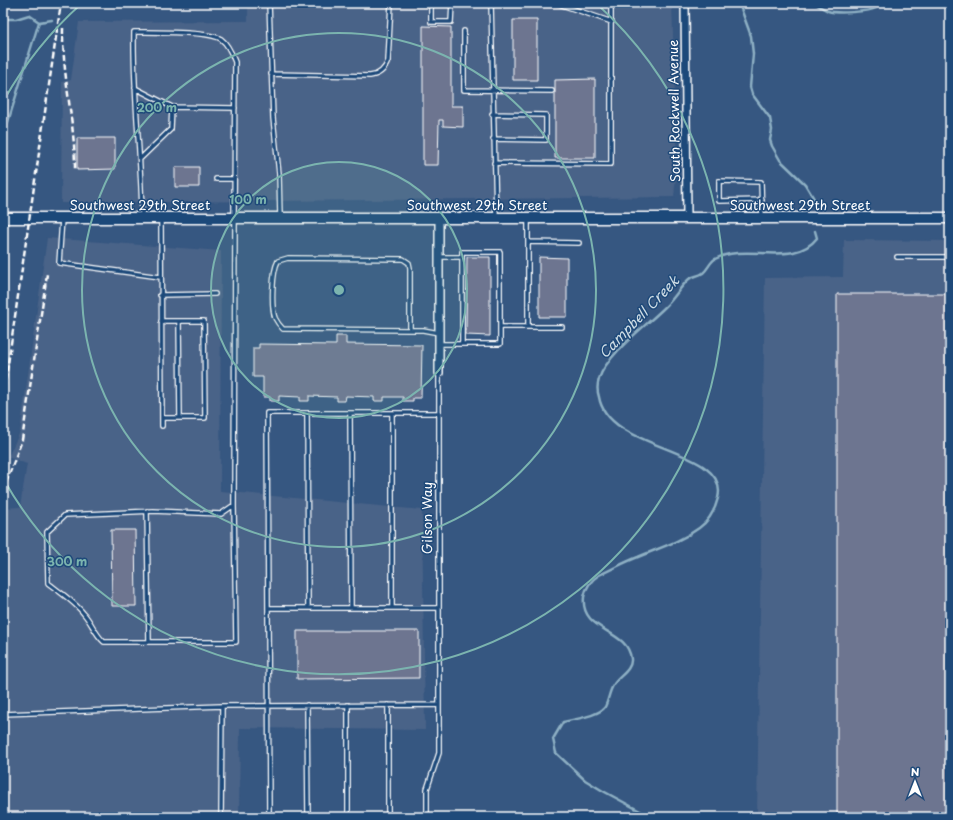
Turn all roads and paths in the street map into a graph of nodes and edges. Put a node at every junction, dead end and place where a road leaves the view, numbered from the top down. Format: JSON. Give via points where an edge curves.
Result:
{"nodes":[{"id":1,"x":269,"y":3,"type":"edge"},
{"id":2,"x":391,"y":3,"type":"edge"},
{"id":3,"x":431,"y":3,"type":"edge"},
{"id":4,"x":452,"y":3,"type":"edge"},
{"id":5,"x":491,"y":3,"type":"edge"},
{"id":6,"x":556,"y":3,"type":"edge"},
{"id":7,"x":611,"y":3,"type":"edge"},
{"id":8,"x":685,"y":3,"type":"edge"},
{"id":9,"x":612,"y":22,"type":"junction"},
{"id":10,"x":464,"y":31,"type":"dead end"},
{"id":11,"x":271,"y":74,"type":"junction"},
{"id":12,"x":135,"y":88,"type":"junction"},
{"id":13,"x":492,"y":90,"type":"junction"},
{"id":14,"x":552,"y":92,"type":"dead end"},
{"id":15,"x":172,"y":107,"type":"junction"},
{"id":16,"x":235,"y":108,"type":"junction"},
{"id":17,"x":492,"y":114,"type":"junction"},
{"id":18,"x":493,"y":139,"type":"junction"},
{"id":19,"x":140,"y":159,"type":"junction"},
{"id":20,"x":494,"y":163,"type":"junction"},
{"id":21,"x":216,"y":179,"type":"dead end"},
{"id":22,"x":233,"y":179,"type":"junction"},
{"id":23,"x":762,"y":200,"type":"junction"},
{"id":24,"x":161,"y":217,"type":"junction"},
{"id":25,"x":3,"y":218,"type":"edge"},
{"id":26,"x":62,"y":218,"type":"junction"},
{"id":27,"x":142,"y":218,"type":"junction"},
{"id":28,"x":234,"y":218,"type":"junction"},
{"id":29,"x":280,"y":218,"type":"junction"},
{"id":30,"x":439,"y":218,"type":"junction"},
{"id":31,"x":496,"y":218,"type":"junction"},
{"id":32,"x":528,"y":218,"type":"junction"},
{"id":33,"x":687,"y":218,"type":"junction"},
{"id":34,"x":762,"y":218,"type":"junction"},
{"id":35,"x":950,"y":218,"type":"edge"},
{"id":36,"x":528,"y":242,"type":"junction"},
{"id":37,"x":579,"y":243,"type":"dead end"},
{"id":38,"x":439,"y":257,"type":"junction"},
{"id":39,"x":462,"y":257,"type":"junction"},
{"id":40,"x":897,"y":257,"type":"dead end"},
{"id":41,"x":950,"y":257,"type":"edge"},
{"id":42,"x":160,"y":277,"type":"junction"},
{"id":43,"x":215,"y":294,"type":"dead end"},
{"id":44,"x":160,"y":295,"type":"junction"},
{"id":45,"x":161,"y":321,"type":"junction"},
{"id":46,"x":179,"y":321,"type":"junction"},
{"id":47,"x":500,"y":327,"type":"junction"},
{"id":48,"x":528,"y":327,"type":"junction"},
{"id":49,"x":562,"y":327,"type":"dead end"},
{"id":50,"x":410,"y":330,"type":"junction"},
{"id":51,"x":439,"y":334,"type":"junction"},
{"id":52,"x":439,"y":344,"type":"junction"},
{"id":53,"x":462,"y":344,"type":"junction"},
{"id":54,"x":439,"y":373,"type":"joint"},
{"id":55,"x":307,"y":413,"type":"junction"},
{"id":56,"x":350,"y":413,"type":"junction"},
{"id":57,"x":392,"y":413,"type":"junction"},
{"id":58,"x":439,"y":413,"type":"junction"},
{"id":59,"x":162,"y":418,"type":"junction"},
{"id":60,"x":180,"y":418,"type":"junction"},
{"id":61,"x":162,"y":426,"type":"dead end"},
{"id":62,"x":234,"y":505,"type":"junction"},
{"id":63,"x":147,"y":511,"type":"junction"},
{"id":64,"x":268,"y":608,"type":"junction"},
{"id":65,"x":308,"y":608,"type":"junction"},
{"id":66,"x":351,"y":608,"type":"junction"},
{"id":67,"x":392,"y":608,"type":"junction"},
{"id":68,"x":439,"y":608,"type":"junction"},
{"id":69,"x":149,"y":642,"type":"junction"},
{"id":70,"x":439,"y":704,"type":"junction"},
{"id":71,"x":269,"y":705,"type":"junction"},
{"id":72,"x":307,"y":705,"type":"junction"},
{"id":73,"x":348,"y":705,"type":"junction"},
{"id":74,"x":388,"y":705,"type":"junction"},
{"id":75,"x":222,"y":706,"type":"junction"},
{"id":76,"x":3,"y":714,"type":"edge"},
{"id":77,"x":221,"y":817,"type":"edge"},
{"id":78,"x":270,"y":817,"type":"edge"},
{"id":79,"x":308,"y":817,"type":"edge"},
{"id":80,"x":348,"y":817,"type":"edge"},
{"id":81,"x":388,"y":817,"type":"edge"},
{"id":82,"x":427,"y":817,"type":"edge"}],
"edges":[{"from":1,"to":11,"type":"lane"},
{"from":2,"to":11,"type":"lane","via":[[388,61],[378,74]]},
{"from":3,"to":4,"type":"lane","via":[[432,22],[451,22]]},
{"from":5,"to":13,"type":"lane"},
{"from":6,"to":9,"type":"lane"},
{"from":7,"to":9,"type":"lane"},
{"from":8,"to":33,"type":"street","name":"South Rockwell Avenue"},
{"from":9,"to":20,"type":"lane","via":[[610,164]]},
{"from":10,"to":13,"type":"lane","via":[[464,90]]},
{"from":11,"to":29,"type":"lane","via":[[280,174]]},
{"from":12,"to":15,"type":"lane"},
{"from":12,"to":16,"type":"lane","via":[[134,32],[206,34],[220,38],[229,48],[235,62]]},
{"from":12,"to":19,"type":"lane"},
{"from":13,"to":14,"type":"lane"},
{"from":13,"to":17,"type":"lane"},
{"from":15,"to":16,"type":"lane"},
{"from":15,"to":19,"type":"lane","via":[[171,129]]},
{"from":16,"to":22,"type":"lane"},
{"from":17,"to":18,"type":"lane"},
{"from":17,"to":18,"type":"lane","via":[[546,115],[546,140]]},
{"from":18,"to":20,"type":"lane"},
{"from":19,"to":27,"type":"lane"},
{"from":20,"to":31,"type":"lane"},
{"from":21,"to":22,"type":"lane"},
{"from":22,"to":28,"type":"lane"},
{"from":23,"to":23,"type":"lane","via":[[719,200],[719,182],[761,182]]},
{"from":23,"to":34,"type":"lane"},
{"from":24,"to":27,"type":"street","name":"Southwest 29th Street"},
{"from":24,"to":28,"type":"street","name":"Southwest 29th Street"},
{"from":24,"to":42,"type":"lane"},
{"from":25,"to":26,"type":"street","name":"Southwest 29th Street"},
{"from":26,"to":27,"type":"street","name":"Southwest 29th Street"},
{"from":26,"to":42,"type":"lane","via":[[59,263]]},
{"from":28,"to":29,"type":"street","name":"Southwest 29th Street"},
{"from":28,"to":62,"type":"lane"},
{"from":29,"to":30,"type":"street","name":"Southwest 29th Street"},
{"from":30,"to":31,"type":"street","name":"Southwest 29th Street"},
{"from":30,"to":38,"type":"street","name":"Gilson Way"},
{"from":31,"to":32,"type":"street","name":"Southwest 29th Street"},
{"from":32,"to":33,"type":"street","name":"Southwest 29th Street"},
{"from":32,"to":36,"type":"lane"},
{"from":33,"to":34,"type":"street","name":"Southwest 29th Street"},
{"from":34,"to":35,"type":"street","name":"Southwest 29th Street"},
{"from":36,"to":37,"type":"lane"},
{"from":36,"to":48,"type":"lane"},
{"from":38,"to":39,"type":"lane"},
{"from":38,"to":51,"type":"street","name":"Gilson Way"},
{"from":39,"to":47,"type":"lane","via":[[462,252],[500,252]]},
{"from":39,"to":53,"type":"lane"},
{"from":40,"to":41,"type":"lane"},
{"from":42,"to":44,"type":"lane"},
{"from":43,"to":44,"type":"lane"},
{"from":44,"to":45,"type":"lane"},
{"from":45,"to":46,"type":"lane"},
{"from":45,"to":59,"type":"lane"},
{"from":46,"to":60,"type":"lane"},
{"from":46,"to":60,"type":"lane","via":[[204,321],[205,418]]},
{"from":47,"to":48,"type":"lane"},
{"from":47,"to":53,"type":"lane","via":[[500,344]]},
{"from":48,"to":49,"type":"lane"},
{"from":50,"to":50,"type":"lane","via":[[282,329],[276,319],[274,308],[274,268],[278,261],[288,258],[403,259],[409,263],[411,273]]},
{"from":50,"to":51,"type":"lane"},
{"from":51,"to":52,"type":"street","name":"Gilson Way"},
{"from":52,"to":53,"type":"lane"},
{"from":52,"to":54,"type":"street","name":"Gilson Way"},
{"from":54,"to":58,"type":"lane","name":"Gilson Way"},
{"from":55,"to":56,"type":"lane"},
{"from":55,"to":64,"type":"lane","via":[[267,413]]},
{"from":55,"to":65,"type":"lane"},
{"from":56,"to":57,"type":"lane"},
{"from":56,"to":66,"type":"lane"},
{"from":57,"to":58,"type":"lane"},
{"from":57,"to":67,"type":"lane"},
{"from":58,"to":68,"type":"lane","name":"Gilson Way"},
{"from":59,"to":60,"type":"lane"},
{"from":59,"to":61,"type":"lane"},
{"from":62,"to":63,"type":"lane","via":[[221,514]]},
{"from":62,"to":69,"type":"lane","via":[[236,642]]},
{"from":63,"to":69,"type":"lane"},
{"from":63,"to":69,"type":"lane","via":[[65,515],[47,532],[48,583],[85,614],[104,642]]},
{"from":64,"to":65,"type":"lane"},
{"from":64,"to":71,"type":"lane"},
{"from":65,"to":66,"type":"lane"},
{"from":66,"to":67,"type":"lane"},
{"from":67,"to":68,"type":"lane"},
{"from":68,"to":70,"type":"lane","name":"Gilson Way"},
{"from":70,"to":74,"type":"lane"},
{"from":70,"to":82,"type":"lane","name":"Gilson Way","via":[[439,753],[427,789]]},
{"from":71,"to":72,"type":"lane"},
{"from":71,"to":75,"type":"lane"},
{"from":71,"to":78,"type":"lane"},
{"from":72,"to":73,"type":"lane"},
{"from":72,"to":79,"type":"lane"},
{"from":73,"to":74,"type":"lane"},
{"from":73,"to":80,"type":"lane"},
{"from":74,"to":81,"type":"lane"},
{"from":75,"to":76,"type":"lane"},
{"from":75,"to":77,"type":"lane"}]}
